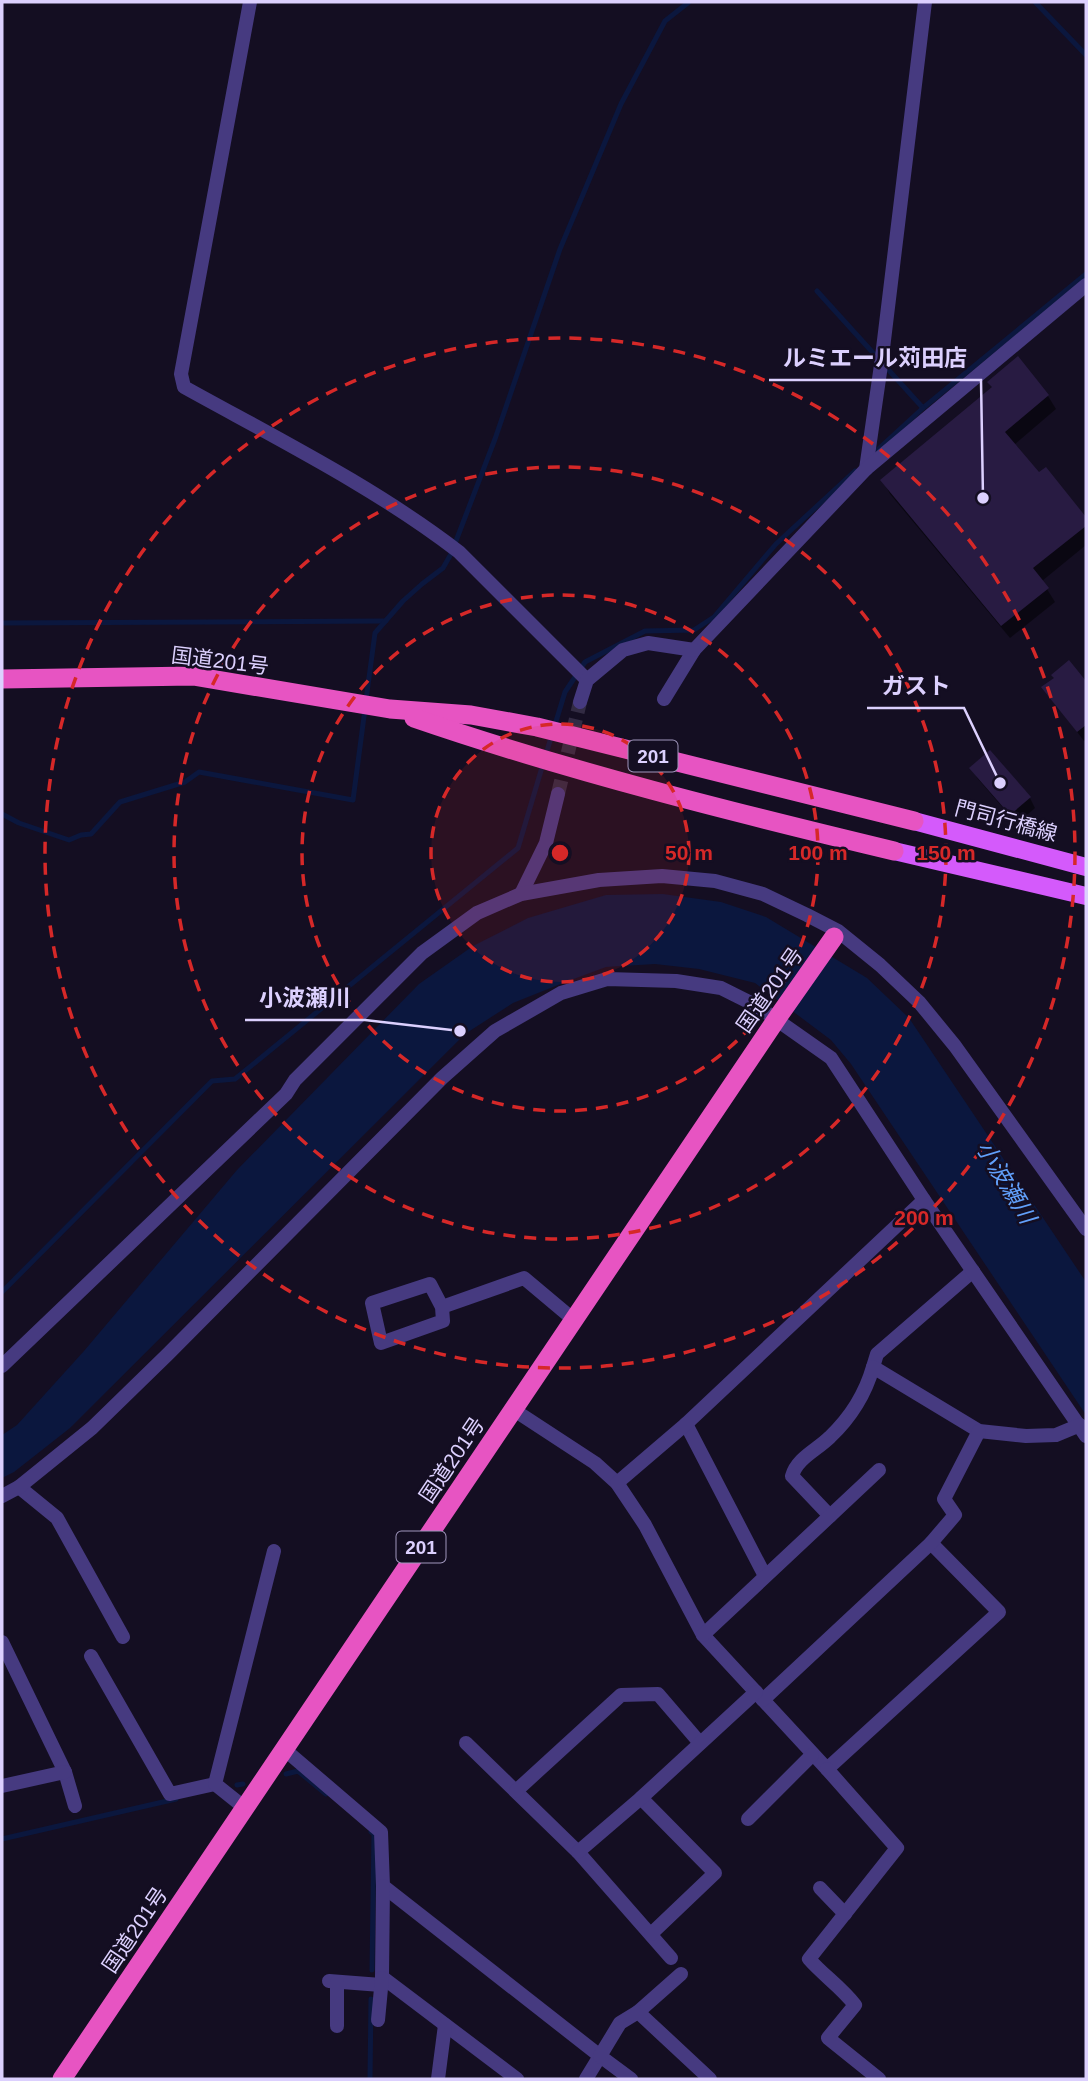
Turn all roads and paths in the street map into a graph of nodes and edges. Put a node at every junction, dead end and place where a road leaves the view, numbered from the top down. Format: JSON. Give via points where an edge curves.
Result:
{"nodes":[{"id":1,"x":250,"y":2,"type":"edge"},
{"id":2,"x":925,"y":2,"type":"edge"},
{"id":3,"x":1086,"y":285,"type":"edge"},
{"id":4,"x":866,"y":470,"type":"junction"},
{"id":5,"x":694,"y":650,"type":"junction"},
{"id":6,"x":2,"y":679,"type":"edge"},
{"id":7,"x":587,"y":680,"type":"junction"},
{"id":8,"x":664,"y":699,"type":"dead end"},
{"id":9,"x":580,"y":702,"type":"tunnel mouth"},
{"id":10,"x":390,"y":709,"type":"junction"},
{"id":11,"x":558,"y":794,"type":"tunnel mouth"},
{"id":12,"x":914,"y":821,"type":"joint"},
{"id":13,"x":894,"y":851,"type":"joint"},
{"id":14,"x":1086,"y":867,"type":"edge"},
{"id":15,"x":521,"y":894,"type":"junction"},
{"id":16,"x":1086,"y":896,"type":"edge"},
{"id":17,"x":834,"y":937,"type":"dead end"},
{"id":18,"x":778,"y":1017,"type":"junction"},
{"id":19,"x":924,"y":1200,"type":"junction"},
{"id":20,"x":1086,"y":1229,"type":"edge"},
{"id":21,"x":973,"y":1271,"type":"junction"},
{"id":22,"x":442,"y":1307,"type":"junction"},
{"id":23,"x":574,"y":1320,"type":"junction"},
{"id":24,"x":2,"y":1366,"type":"edge"},
{"id":25,"x":873,"y":1367,"type":"junction"},
{"id":26,"x":514,"y":1410,"type":"junction"},
{"id":27,"x":685,"y":1424,"type":"junction"},
{"id":28,"x":1083,"y":1430,"type":"edge"},
{"id":29,"x":979,"y":1431,"type":"junction"},
{"id":30,"x":879,"y":1470,"type":"dead end"},
{"id":31,"x":617,"y":1483,"type":"junction"},
{"id":32,"x":19,"y":1487,"type":"junction"},
{"id":33,"x":2,"y":1496,"type":"edge"},
{"id":34,"x":830,"y":1516,"type":"junction"},
{"id":35,"x":931,"y":1543,"type":"junction"},
{"id":36,"x":274,"y":1551,"type":"dead end"},
{"id":37,"x":765,"y":1576,"type":"junction"},
{"id":38,"x":703,"y":1635,"type":"junction"},
{"id":39,"x":123,"y":1637,"type":"dead end"},
{"id":40,"x":2,"y":1642,"type":"edge"},
{"id":41,"x":90,"y":1656,"type":"dead end"},
{"id":42,"x":759,"y":1696,"type":"junction"},
{"id":43,"x":466,"y":1743,"type":"dead end"},
{"id":44,"x":700,"y":1743,"type":"junction"},
{"id":45,"x":284,"y":1749,"type":"junction"},
{"id":46,"x":812,"y":1755,"type":"junction"},
{"id":47,"x":827,"y":1769,"type":"junction"},
{"id":48,"x":65,"y":1772,"type":"junction"},
{"id":49,"x":215,"y":1784,"type":"junction"},
{"id":50,"x":2,"y":1786,"type":"edge"},
{"id":51,"x":516,"y":1791,"type":"junction"},
{"id":52,"x":642,"y":1798,"type":"junction"},
{"id":53,"x":75,"y":1806,"type":"dead end"},
{"id":54,"x":245,"y":1808,"type":"junction"},
{"id":55,"x":748,"y":1819,"type":"dead end"},
{"id":56,"x":578,"y":1852,"type":"junction"},
{"id":57,"x":383,"y":1886,"type":"junction"},
{"id":58,"x":820,"y":1888,"type":"dead end"},
{"id":59,"x":845,"y":1913,"type":"junction"},
{"id":60,"x":651,"y":1934,"type":"junction"},
{"id":61,"x":671,"y":1958,"type":"dead end"},
{"id":62,"x":681,"y":1974,"type":"dead end"},
{"id":63,"x":381,"y":1981,"type":"junction"},
{"id":64,"x":639,"y":2012,"type":"junction"},
{"id":65,"x":378,"y":2020,"type":"dead end"},
{"id":66,"x":445,"y":2025,"type":"junction"},
{"id":67,"x":337,"y":2026,"type":"dead end"},
{"id":68,"x":600,"y":2056,"type":"junction"},
{"id":69,"x":62,"y":2079,"type":"edge"},
{"id":70,"x":438,"y":2079,"type":"edge"},
{"id":71,"x":517,"y":2079,"type":"edge"},
{"id":72,"x":586,"y":2079,"type":"edge"},
{"id":73,"x":631,"y":2079,"type":"edge"},
{"id":74,"x":710,"y":2079,"type":"edge"},
{"id":75,"x":879,"y":2079,"type":"edge"}],
"edges":[{"from":1,"to":7,"type":"street","via":[[181,374],[184,387],[437,535]]},
{"from":2,"to":4,"type":"street"},
{"from":3,"to":4,"type":"street"},
{"from":4,"to":5,"type":"street"},
{"from":5,"to":7,"type":"street","via":[[648,643],[623,650]]},
{"from":5,"to":8,"type":"street"},
{"from":6,"to":10,"type":"highway","name":"国道201号","number":"201","via":[[192,676]]},
{"from":7,"to":9,"type":"street"},
{"from":10,"to":12,"type":"highway","name":"国道201号","number":"201","via":[[471,715],[537,727]]},
{"from":10,"to":13,"type":"highway","name":"国道201号","number":"201","via":[[699,804]]},
{"from":11,"to":15,"type":"street","via":[[546,843]]},
{"from":12,"to":14,"type":"main road","name":"門司行橋線"},
{"from":13,"to":16,"type":"main road"},
{"from":15,"to":20,"type":"street","via":[[599,880],[662,876],[715,881],[763,894],[838,931],[919,1002]]},
{"from":15,"to":24,"type":"street","via":[[477,913],[422,953],[286,1094]]},
{"from":17,"to":18,"type":"highway","name":"国道201号","number":"201"},
{"from":18,"to":19,"type":"street","via":[[831,1058]]},
{"from":18,"to":23,"type":"highway","name":"国道201号","number":"201"},
{"from":18,"to":32,"type":"street","via":[[720,988],[607,979],[561,993],[495,1031],[442,1078],[92,1428]]},
{"from":19,"to":21,"type":"street"},
{"from":19,"to":27,"type":"street"},
{"from":21,"to":25,"type":"street","via":[[877,1354]]},
{"from":21,"to":28,"type":"street"},
{"from":22,"to":22,"type":"street","via":[[430,1284],[372,1303],[381,1343],[443,1321]]},
{"from":22,"to":23,"type":"street","via":[[524,1279]]},
{"from":23,"to":26,"type":"highway","name":"国道201号","number":"201"},
{"from":25,"to":29,"type":"street"},
{"from":25,"to":34,"type":"street","via":[[867,1389],[850,1416],[795,1466],[792,1476]]},
{"from":26,"to":31,"type":"street","via":[[596,1463]]},
{"from":26,"to":45,"type":"highway","name":"国道201号","number":"201"},
{"from":27,"to":31,"type":"street"},
{"from":27,"to":37,"type":"street"},
{"from":28,"to":29,"type":"street","via":[[1026,1436]]},
{"from":29,"to":35,"type":"street","via":[[944,1499],[955,1515]]},
{"from":30,"to":34,"type":"street"},
{"from":31,"to":38,"type":"street","via":[[645,1525]]},
{"from":32,"to":33,"type":"street"},
{"from":32,"to":39,"type":"street","via":[[57,1518]]},
{"from":34,"to":37,"type":"street"},
{"from":35,"to":42,"type":"street"},
{"from":35,"to":47,"type":"street","via":[[999,1612]]},
{"from":36,"to":49,"type":"street"},
{"from":37,"to":38,"type":"street"},
{"from":38,"to":42,"type":"street"},
{"from":40,"to":48,"type":"street"},
{"from":41,"to":49,"type":"street","via":[[170,1794]]},
{"from":42,"to":44,"type":"street"},
{"from":42,"to":46,"type":"street"},
{"from":43,"to":51,"type":"street"},
{"from":44,"to":51,"type":"street","via":[[658,1694],[621,1695]]},
{"from":44,"to":52,"type":"street"},
{"from":45,"to":54,"type":"highway","name":"国道201号","number":"201"},
{"from":45,"to":57,"type":"street","via":[[381,1832]]},
{"from":46,"to":47,"type":"street"},
{"from":46,"to":55,"type":"street"},
{"from":47,"to":59,"type":"street","via":[[897,1848]]},
{"from":48,"to":50,"type":"street"},
{"from":48,"to":53,"type":"street"},
{"from":49,"to":54,"type":"street"},
{"from":51,"to":56,"type":"street"},
{"from":52,"to":56,"type":"street"},
{"from":52,"to":60,"type":"street","via":[[715,1873]]},
{"from":54,"to":69,"type":"highway","name":"国道201号","number":"201"},
{"from":56,"to":60,"type":"street"},
{"from":57,"to":63,"type":"street"},
{"from":57,"to":68,"type":"street"},
{"from":58,"to":59,"type":"street"},
{"from":59,"to":75,"type":"street","via":[[808,1959],[855,2005],[828,2038]]},
{"from":60,"to":61,"type":"street"},
{"from":62,"to":64,"type":"street"},
{"from":63,"to":65,"type":"street"},
{"from":63,"to":66,"type":"street"},
{"from":63,"to":67,"type":"street","via":[[333,1981]]},
{"from":64,"to":68,"type":"street","via":[[620,2023]]},
{"from":64,"to":74,"type":"street"},
{"from":66,"to":70,"type":"street"},
{"from":66,"to":71,"type":"street"},
{"from":68,"to":72,"type":"street"},
{"from":68,"to":73,"type":"street"}]}
